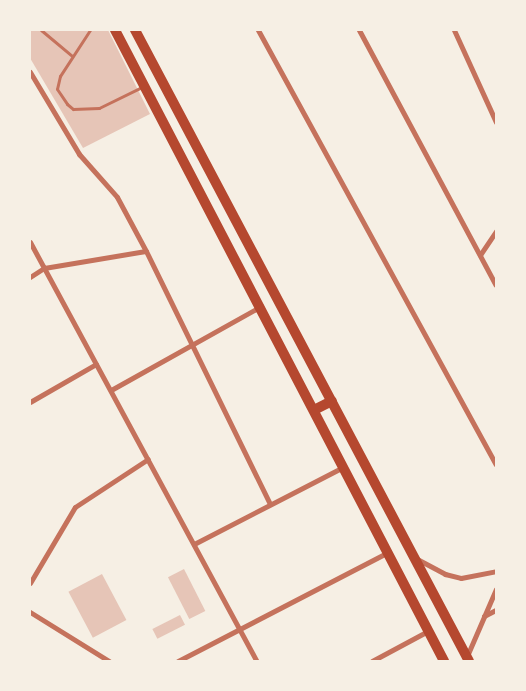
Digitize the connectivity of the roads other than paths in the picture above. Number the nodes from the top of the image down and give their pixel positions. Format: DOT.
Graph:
graph roads {
  1 [pos="41,30"];
  2 [pos="90,30"];
  3 [pos="116,30"];
  4 [pos="135,30"];
  5 [pos="258,30"];
  6 [pos="359,30"];
  7 [pos="454,30"];
  8 [pos="72,56"];
  9 [pos="30,72"];
  10 [pos="145,86"];
  11 [pos="496,122"];
  12 [pos="496,231"];
  13 [pos="30,242"];
  14 [pos="146,251"];
  15 [pos="480,255"];
  16 [pos="44,268"];
  17 [pos="30,277"];
  18 [pos="496,285"];
  19 [pos="261,306"];
  20 [pos="191,345"];
  21 [pos="96,364"];
  22 [pos="111,390"];
  23 [pos="332,401"];
  24 [pos="30,402"];
  25 [pos="314,410"];
  26 [pos="148,459"];
  27 [pos="496,464"];
  28 [pos="344,467"];
  29 [pos="269,502"];
  30 [pos="194,544"];
  31 [pos="388,552"];
  32 [pos="416,558"];
  33 [pos="496,571"];
  34 [pos="30,583"];
  35 [pos="496,589"];
  36 [pos="496,610"];
  37 [pos="30,612"];
  38 [pos="483,617"];
  39 [pos="240,629"];
  40 [pos="428,630"];
  41 [pos="468,659"];
  42 [pos="109,661"];
  43 [pos="178,661"];
  44 [pos="257,661"];
  45 [pos="372,661"];
  46 [pos="444,661"];
  1 -- 8 [label="lane"];
  2 -- 8 [label="lane"];
  3 -- 10 [label="main road"];
  4 -- 23 [label="main road"];
  5 -- 27 [label="street"];
  6 -- 15 [label="street"];
  7 -- 11 [label="street"];
  8 -- 10 [label="lane"];
  9 -- 14 [label="street"];
  10 -- 19 [label="main road"];
  12 -- 15 [label="street"];
  13 -- 16 [label="street"];
  14 -- 16 [label="street"];
  14 -- 20 [label="street"];
  15 -- 18 [label="street"];
  16 -- 17 [label="street"];
  16 -- 21 [label="street"];
  19 -- 20 [label="street"];
  19 -- 25 [label="main road"];
  20 -- 22 [label="street"];
  20 -- 29 [label="street"];
  21 -- 22 [label="street"];
  21 -- 24 [label="street"];
  22 -- 26 [label="street"];
  23 -- 25 [label="main road"];
  23 -- 32 [label="main road"];
  25 -- 28 [label="main road"];
  26 -- 30 [label="street"];
  26 -- 34 [label="street"];
  28 -- 29 [label="street"];
  28 -- 31 [label="main road"];
  29 -- 30 [label="street"];
  30 -- 39 [label="street"];
  31 -- 39 [label="street"];
  31 -- 40 [label="main road"];
  32 -- 33 [label="street"];
  32 -- 41 [label="main road"];
  35 -- 38 [label="street"];
  36 -- 38 [label="street"];
  37 -- 42 [label="street"];
  38 -- 41 [label="street"];
  39 -- 43 [label="street"];
  39 -- 44 [label="street"];
  40 -- 45 [label="street"];
  40 -- 46 [label="main road"];
}
